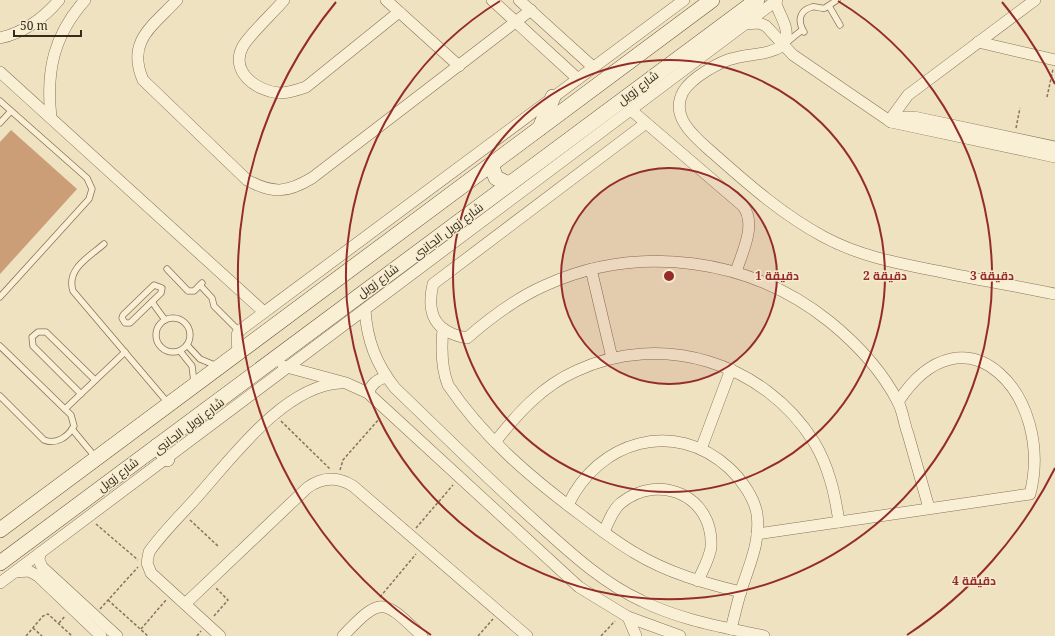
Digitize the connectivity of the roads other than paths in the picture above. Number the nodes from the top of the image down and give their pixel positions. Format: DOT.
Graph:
graph roads {
  1 [pos="59,0"];
  2 [pos="85,0"];
  3 [pos="177,0"];
  4 [pos="284,0"];
  5 [pos="386,0"];
  6 [pos="492,0"];
  7 [pos="520,0"];
  8 [pos="684,0"];
  9 [pos="712,0"];
  10 [pos="757,0"];
  11 [pos="776,0"];
  12 [pos="837,0"];
  13 [pos="1035,0"];
  14 [pos="829,6"];
  15 [pos="531,10"];
  16 [pos="399,12"];
  17 [pos="516,22"];
  18 [pos="743,24"];
  19 [pos="840,25"];
  20 [pos="0,38"];
  21 [pos="978,42"];
  22 [pos="784,44"];
  23 [pos="1054,64"];
  24 [pos="459,66"];
  25 [pos="593,67"];
  26 [pos="0,72"];
  27 [pos="578,79"];
  28 [pos="553,97"];
  29 [pos="1,104"];
  30 [pos="631,110"];
  31 [pos="12,111"];
  32 [pos="51,118"];
  33 [pos="890,121"];
  34 [pos="0,123"];
  35 [pos="646,123"];
  36 [pos="540,129"];
  37 [pos="1055,147"];
  38 [pos="1055,157"];
  39 [pos="552,160"];
  40 [pos="491,165"];
  41 [pos="509,184"];
  42 [pos="462,187"];
  43 [pos="481,205"];
  44 [pos="104,244"];
  45 [pos="167,269"];
  46 [pos="591,269"];
  47 [pos="736,272"];
  48 [pos="1055,294"];
  49 [pos="0,297"];
  50 [pos="152,302"];
  51 [pos="365,310"];
  52 [pos="264,312"];
  53 [pos="165,320"];
  54 [pos="443,329"];
  55 [pos="239,331"];
  56 [pos="187,345"];
  57 [pos="0,346"];
  58 [pos="180,351"];
  59 [pos="125,352"];
  60 [pos="238,354"];
  61 [pos="612,358"];
  62 [pos="268,363"];
  63 [pos="1007,366"];
  64 [pos="219,367"];
  65 [pos="287,367"];
  66 [pos="731,369"];
  67 [pos="386,377"];
  68 [pos="95,380"];
  69 [pos="346,383"];
  70 [pos="194,386"];
  71 [pos="368,393"];
  72 [pos="81,394"];
  73 [pos="0,396"];
  74 [pos="898,402"];
  75 [pos="169,405"];
  76 [pos="65,409"];
  77 [pos="72,429"];
  78 [pos="495,442"];
  79 [pos="157,446"];
  80 [pos="701,449"];
  81 [pos="96,459"];
  82 [pos="167,459"];
  83 [pos="1043,475"];
  84 [pos="568,505"];
  85 [pos="929,508"];
  86 [pos="839,522"];
  87 [pos="0,530"];
  88 [pos="604,532"];
  89 [pos="757,534"];
  90 [pos="40,553"];
  91 [pos="0,563"];
  92 [pos="15,572"];
  93 [pos="698,581"];
  94 [pos="0,583"];
  95 [pos="741,592"];
  96 [pos="185,604"];
  97 [pos="625,615"];
  98 [pos="731,629"];
  99 [pos="101,636"];
  100 [pos="117,636"];
  101 [pos="220,636"];
  102 [pos="343,636"];
  103 [pos="422,636"];
  104 [pos="527,636"];
  105 [pos="636,636"];
  106 [pos="680,636"];
  107 [pos="764,636"];
  1 -- 20 [label="street"];
  2 -- 32 [label="street"];
  3 -- 24 [label="street"];
  4 -- 16 [label="street"];
  5 -- 16 [label="street"];
  6 -- 17 [label="street"];
  7 -- 15 [label="street"];
  8 -- 25 [label="street"];
  9 -- 36 [label="main road, شارع زويل"];
  10 -- 39 [label="main road, شارع زويل"];
  11 -- 18 [label="street, شارع زويل الجانبى"];
  11 -- 22 [label="street"];
  12 -- 14 [label="lane"];
  13 -- 21 [label="street"];
  14 -- 19 [label="lane"];
  14 -- 22 [label="lane"];
  15 -- 17 [label="street"];
  15 -- 25 [label="street"];
  16 -- 24 [label="street"];
  17 -- 24 [label="street"];
  17 -- 27 [label="street"];
  18 -- 22 [label="street"];
  18 -- 30 [label="street, شارع زويل الجانبى"];
  21 -- 23 [label="street"];
  21 -- 33 [label="street"];
  22 -- 33 [label="street"];
  22 -- 48 [label="street"];
  25 -- 27 [label="street"];
  26 -- 32 [label="street"];
  27 -- 28 [label="street"];
  28 -- 36 [label="main road"];
  28 -- 52 [label="street"];
  29 -- 31 [label="lane"];
  30 -- 35 [label="street"];
  30 -- 39 [label="street, شارع زويل الجانبى"];
  31 -- 34 [label="lane"];
  31 -- 49 [label="lane"];
  32 -- 52 [label="street"];
  33 -- 37 [label="street"];
  33 -- 38 [label="street"];
  35 -- 47 [label="street"];
  35 -- 54 [label="street"];
  36 -- 40 [label="main road, شارع زويل"];
  39 -- 41 [label="main road, شارع زويل"];
  39 -- 51 [label="street, شارع زويل الجانبى"];
  40 -- 41 [label="main road"];
  40 -- 42 [label="main road, شارع زويل"];
  41 -- 43 [label="main road, شارع زويل"];
  42 -- 43 [label="main road"];
  42 -- 60 [label="main road, شارع زويل"];
  43 -- 62 [label="main road, شارع زويل"];
  44 -- 59 [label="lane"];
  45 -- 55 [label="lane"];
  46 -- 47 [label="street"];
  46 -- 54 [label="street"];
  46 -- 61 [label="street"];
  47 -- 74 [label="street"];
  50 -- 50 [label="lane"];
  50 -- 53 [label="lane"];
  51 -- 65 [label="street, شارع زويل الجانبى"];
  51 -- 67 [label="street"];
  52 -- 55 [label="street"];
  53 -- 56 [label="lane"];
  53 -- 58 [label="lane"];
  54 -- 78 [label="street"];
  55 -- 60 [label="street"];
  56 -- 58 [label="lane"];
  56 -- 64 [label="lane"];
  57 -- 76 [label="lane"];
  58 -- 70 [label="lane"];
  59 -- 68 [label="lane"];
  59 -- 75 [label="lane"];
  60 -- 64 [label="main road, شارع زويل"];
  61 -- 66 [label="street"];
  61 -- 78 [label="street"];
  62 -- 65 [label="street"];
  62 -- 79 [label="main road, شارع زويل"];
  63 -- 74 [label="street"];
  64 -- 70 [label="main road, شارع زويل"];
  65 -- 69 [label="street"];
  65 -- 82 [label="street, شارع زويل الجانبى"];
  66 -- 80 [label="street"];
  66 -- 86 [label="street"];
  67 -- 71 [label="street"];
  67 -- 98 [label="street"];
  68 -- 72 [label="lane"];
  68 -- 72 [label="lane"];
  69 -- 71 [label="street"];
  69 -- 96 [label="street"];
  70 -- 75 [label="main road, شارع زويل"];
  71 -- 97 [label="street"];
  72 -- 76 [label="lane"];
  73 -- 77 [label="lane"];
  74 -- 85 [label="street"];
  75 -- 81 [label="main road, شارع زويل"];
  76 -- 77 [label="lane"];
  77 -- 81 [label="lane"];
  78 -- 84 [label="street"];
  79 -- 82 [label="main road"];
  79 -- 91 [label="main road, شارع زويل"];
  80 -- 84 [label="street"];
  80 -- 89 [label="street"];
  81 -- 87 [label="main road, شارع زويل"];
  82 -- 90 [label="street, شارع زويل الجانبى"];
  83 -- 85 [label="street"];
  84 -- 88 [label="street"];
  85 -- 86 [label="street"];
  86 -- 89 [label="street"];
  88 -- 93 [label="street"];
  88 -- 93 [label="street"];
  89 -- 95 [label="street"];
  90 -- 92 [label="street, شارع زويل الجانبى"];
  90 -- 100 [label="street"];
  92 -- 94 [label="street, شارع زويل الجانبى"];
  92 -- 99 [label="street"];
  93 -- 95 [label="street"];
  95 -- 98 [label="street"];
  96 -- 101 [label="street"];
  96 -- 104 [label="street"];
  97 -- 105 [label="street"];
  97 -- 106 [label="street"];
  98 -- 107 [label="street"];
  102 -- 103 [label="street"];
}
